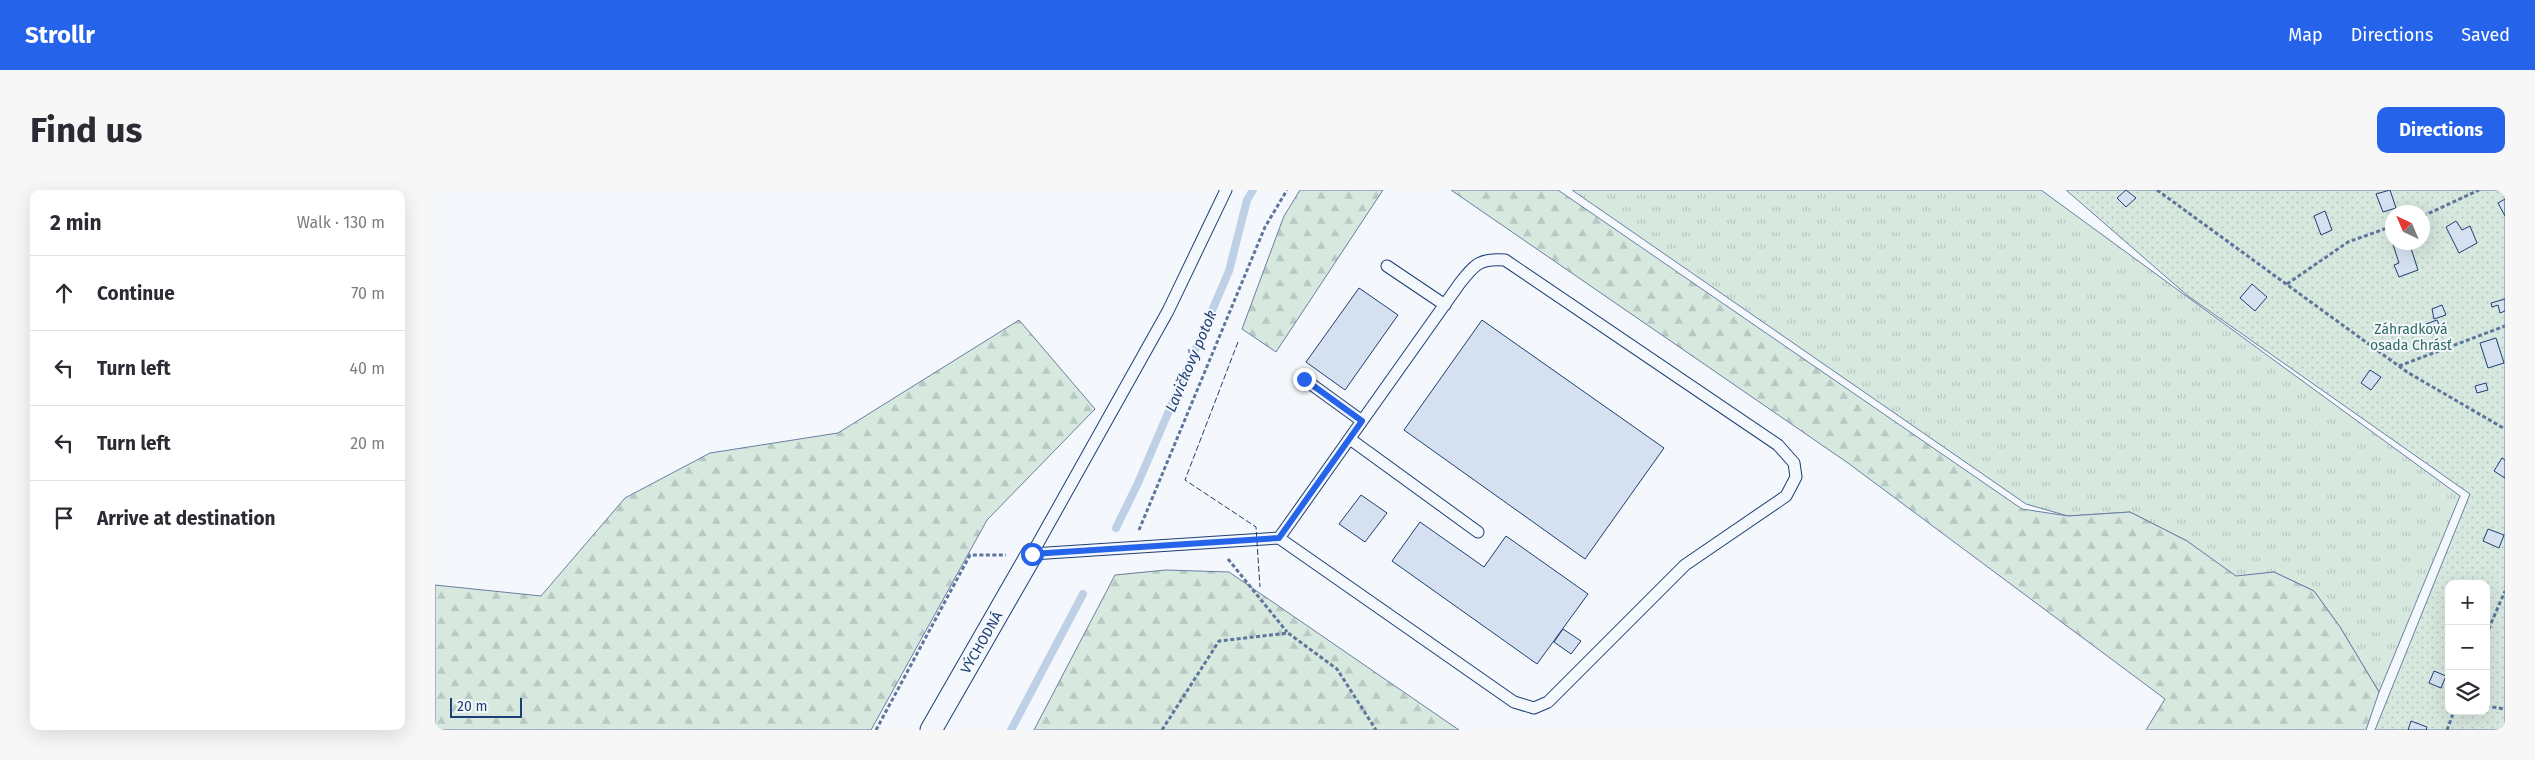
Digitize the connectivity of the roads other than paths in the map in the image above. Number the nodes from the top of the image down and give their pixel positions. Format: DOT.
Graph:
graph roads {
  1 [pos="1226,190"];
  2 [pos="1387,266"];
  3 [pos="1445,305"];
  4 [pos="1304,379"];
  5 [pos="1362,421"];
  6 [pos="1350,439"];
  7 [pos="1478,532"];
  8 [pos="1279,538"];
  9 [pos="1032,554"];
  10 [pos="931,730"];
  1 -- 9 [label="lane"];
  2 -- 3 [label="lane"];
  3 -- 5 [label="lane"];
  3 -- 8 [label="lane"];
  4 -- 5 [label="lane"];
  5 -- 6 [label="lane"];
  6 -- 7 [label="lane"];
  6 -- 8 [label="lane"];
  8 -- 9 [label="lane"];
  9 -- 10 [label="street, VÝCHODNÁ"];
}
